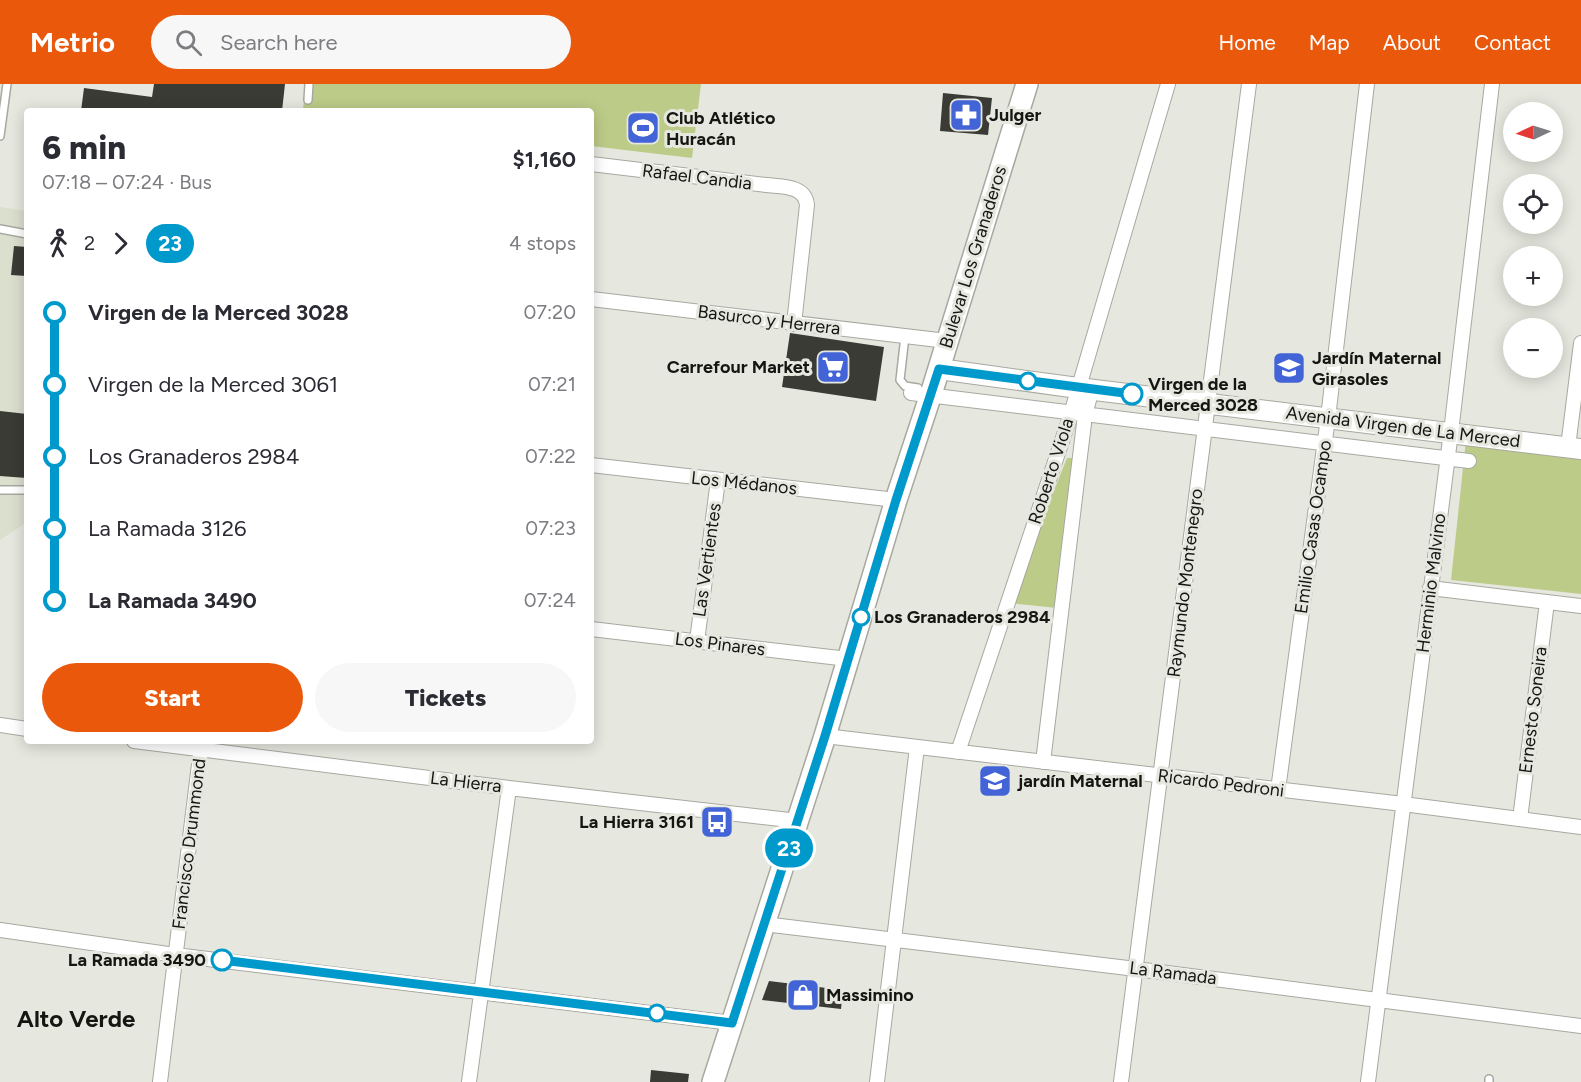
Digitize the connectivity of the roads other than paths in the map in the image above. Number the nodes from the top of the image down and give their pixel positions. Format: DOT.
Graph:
graph roads {
  1 [pos="8,84"];
  2 [pos="309,84"];
  3 [pos="1027,84"];
  4 [pos="1168,84"];
  5 [pos="1250,84"];
  6 [pos="1366,84"];
  7 [pos="1492,84"];
  8 [pos="308,100"];
  9 [pos="0,136"];
  10 [pos="594,164"];
  11 [pos="0,230"];
  12 [pos="24,234"];
  13 [pos="594,299"];
  14 [pos="794,324"];
  15 [pos="905,336"];
  16 [pos="947,341"];
  17 [pos="1581,343"];
  18 [pos="939,369"];
  19 [pos="1085,388"];
  20 [pos="925,393"];
  21 [pos="1208,404"];
  22 [pos="1071,414"];
  23 [pos="1085,415"];
  24 [pos="1328,418"];
  25 [pos="1204,429"];
  26 [pos="1451,432"];
  27 [pos="1325,443"];
  28 [pos="1575,448"];
  29 [pos="1448,457"];
  30 [pos="1469,461"];
  31 [pos="594,465"];
  32 [pos="718,480"];
  33 [pos="0,490"];
  34 [pos="24,490"];
  35 [pos="896,500"];
  36 [pos="1430,588"];
  37 [pos="1547,602"];
  38 [pos="1581,606"];
  39 [pos="594,628"];
  40 [pos="697,641"];
  41 [pos="848,659"];
  42 [pos="0,725"];
  43 [pos="24,729"];
  44 [pos="825,736"];
  45 [pos="163,744"];
  46 [pos="917,747"];
  47 [pos="201,748"];
  48 [pos="958,752"];
  49 [pos="1043,762"];
  50 [pos="1161,776"];
  51 [pos="509,788"];
  52 [pos="1278,790"];
  53 [pos="1403,804"];
  54 [pos="1520,819"];
  55 [pos="798,821"];
  56 [pos="1581,827"];
  57 [pos="764,924"];
  58 [pos="0,930"];
  59 [pos="894,939"];
  60 [pos="175,954"];
  61 [pos="1136,969"];
  62 [pos="480,992"];
  63 [pos="1379,1000"];
  64 [pos="732,1023"];
  65 [pos="1581,1026"];
  66 [pos="160,1082"];
  67 [pos="470,1082"];
  68 [pos="713,1082"];
  69 [pos="877,1082"];
  70 [pos="1121,1082"];
  71 [pos="1368,1082"];
  1 -- 9 [label="lane"];
  2 -- 8 [label="lane"];
  3 -- 16 [label="main road, Bulevar Los Granaderos"];
  4 -- 19 [label="street, Roberto Viola"];
  5 -- 21 [label="street, Raymundo Montenegro"];
  6 -- 24 [label="street, Emilio Casas Ocampo"];
  7 -- 26 [label="street, Herminio Malvino"];
  10 -- 14 [label="street, Rafael Candia"];
  11 -- 12 [label="lane"];
  13 -- 14 [label="street, Basurco y Herrera"];
  14 -- 15 [label="street, Basurco y Herrera"];
  15 -- 16 [label="street, Basurco y Herrera"];
  15 -- 20 [label="lane"];
  16 -- 18 [label="main road, Bulevar Los Granaderos"];
  17 -- 28 [label="street"];
  18 -- 19 [label="main road, Avenida Virgen de La Merced"];
  18 -- 20 [label="main road, Bulevar Los Granaderos"];
  19 -- 21 [label="main road, Avenida Virgen de La Merced"];
  19 -- 22 [label="street, Roberto Viola"];
  19 -- 23 [label="street"];
  20 -- 22 [label="street, Avenida Virgen de La Merced"];
  20 -- 35 [label="main road, Bulevar Los Granaderos"];
  21 -- 24 [label="main road, Avenida Virgen de La Merced"];
  21 -- 25 [label="street, Raymundo Montenegro"];
  22 -- 23 [label="street, Avenida Virgen de La Merced"];
  22 -- 48 [label="street, Roberto Viola"];
  23 -- 25 [label="street, Avenida Virgen de La Merced"];
  23 -- 49 [label="street"];
  24 -- 26 [label="main road, Avenida Virgen de La Merced"];
  24 -- 27 [label="street, Emilio Casas Ocampo"];
  25 -- 27 [label="street, Avenida Virgen de La Merced"];
  25 -- 50 [label="street, Raymundo Montenegro"];
  26 -- 28 [label="main road, Avenida Virgen de La Merced"];
  26 -- 29 [label="street, Herminio Malvino"];
  27 -- 29 [label="street, Avenida Virgen de La Merced"];
  27 -- 52 [label="street, Emilio Casas Ocampo"];
  29 -- 30 [label="street, Avenida Virgen de La Merced"];
  29 -- 36 [label="street, Herminio Malvino"];
  31 -- 32 [label="street, Los Médanos"];
  32 -- 35 [label="street, Los Médanos"];
  32 -- 40 [label="street, Las Vertientes"];
  33 -- 34 [label="lane"];
  35 -- 41 [label="main road, Bulevar Los Granaderos"];
  36 -- 37 [label="street"];
  36 -- 53 [label="street, Herminio Malvino"];
  37 -- 38 [label="street"];
  37 -- 54 [label="street, Ernesto Soneira"];
  39 -- 40 [label="street, Los Pinares"];
  40 -- 41 [label="street, Los Pinares"];
  41 -- 44 [label="main road, Bulevar Los Granaderos"];
  42 -- 43 [label="street"];
  44 -- 46 [label="street, Ricardo Pedroni"];
  44 -- 55 [label="main road, Bulevar Los Granaderos"];
  45 -- 47 [label="street, La Hierra"];
  46 -- 48 [label="street, Ricardo Pedroni"];
  46 -- 59 [label="street"];
  47 -- 51 [label="street, La Hierra"];
  47 -- 60 [label="street, Francisco Drummond"];
  48 -- 49 [label="street, Ricardo Pedroni"];
  49 -- 50 [label="street, Ricardo Pedroni"];
  50 -- 52 [label="street, Ricardo Pedroni"];
  50 -- 61 [label="street, Raymundo Montenegro"];
  51 -- 55 [label="street, La Hierra"];
  51 -- 62 [label="street"];
  52 -- 53 [label="street, Ricardo Pedroni"];
  53 -- 54 [label="street, Ricardo Pedroni"];
  53 -- 63 [label="street, Herminio Malvino"];
  54 -- 56 [label="street, Ricardo Pedroni"];
  55 -- 57 [label="main road, Bulevar Los Granaderos"];
  57 -- 59 [label="street, La Ramada"];
  57 -- 64 [label="main road, Bulevar Los Granaderos"];
  58 -- 60 [label="street"];
  59 -- 61 [label="street, La Ramada"];
  59 -- 69 [label="street"];
  60 -- 62 [label="street"];
  60 -- 66 [label="street, Francisco Drummond"];
  61 -- 63 [label="street, La Ramada"];
  61 -- 70 [label="street, Raymundo Montenegro"];
  62 -- 64 [label="street"];
  62 -- 67 [label="street"];
  63 -- 65 [label="street, La Ramada"];
  63 -- 71 [label="street, Herminio Malvino"];
  64 -- 68 [label="main road, Bulevar Los Granaderos"];
}
